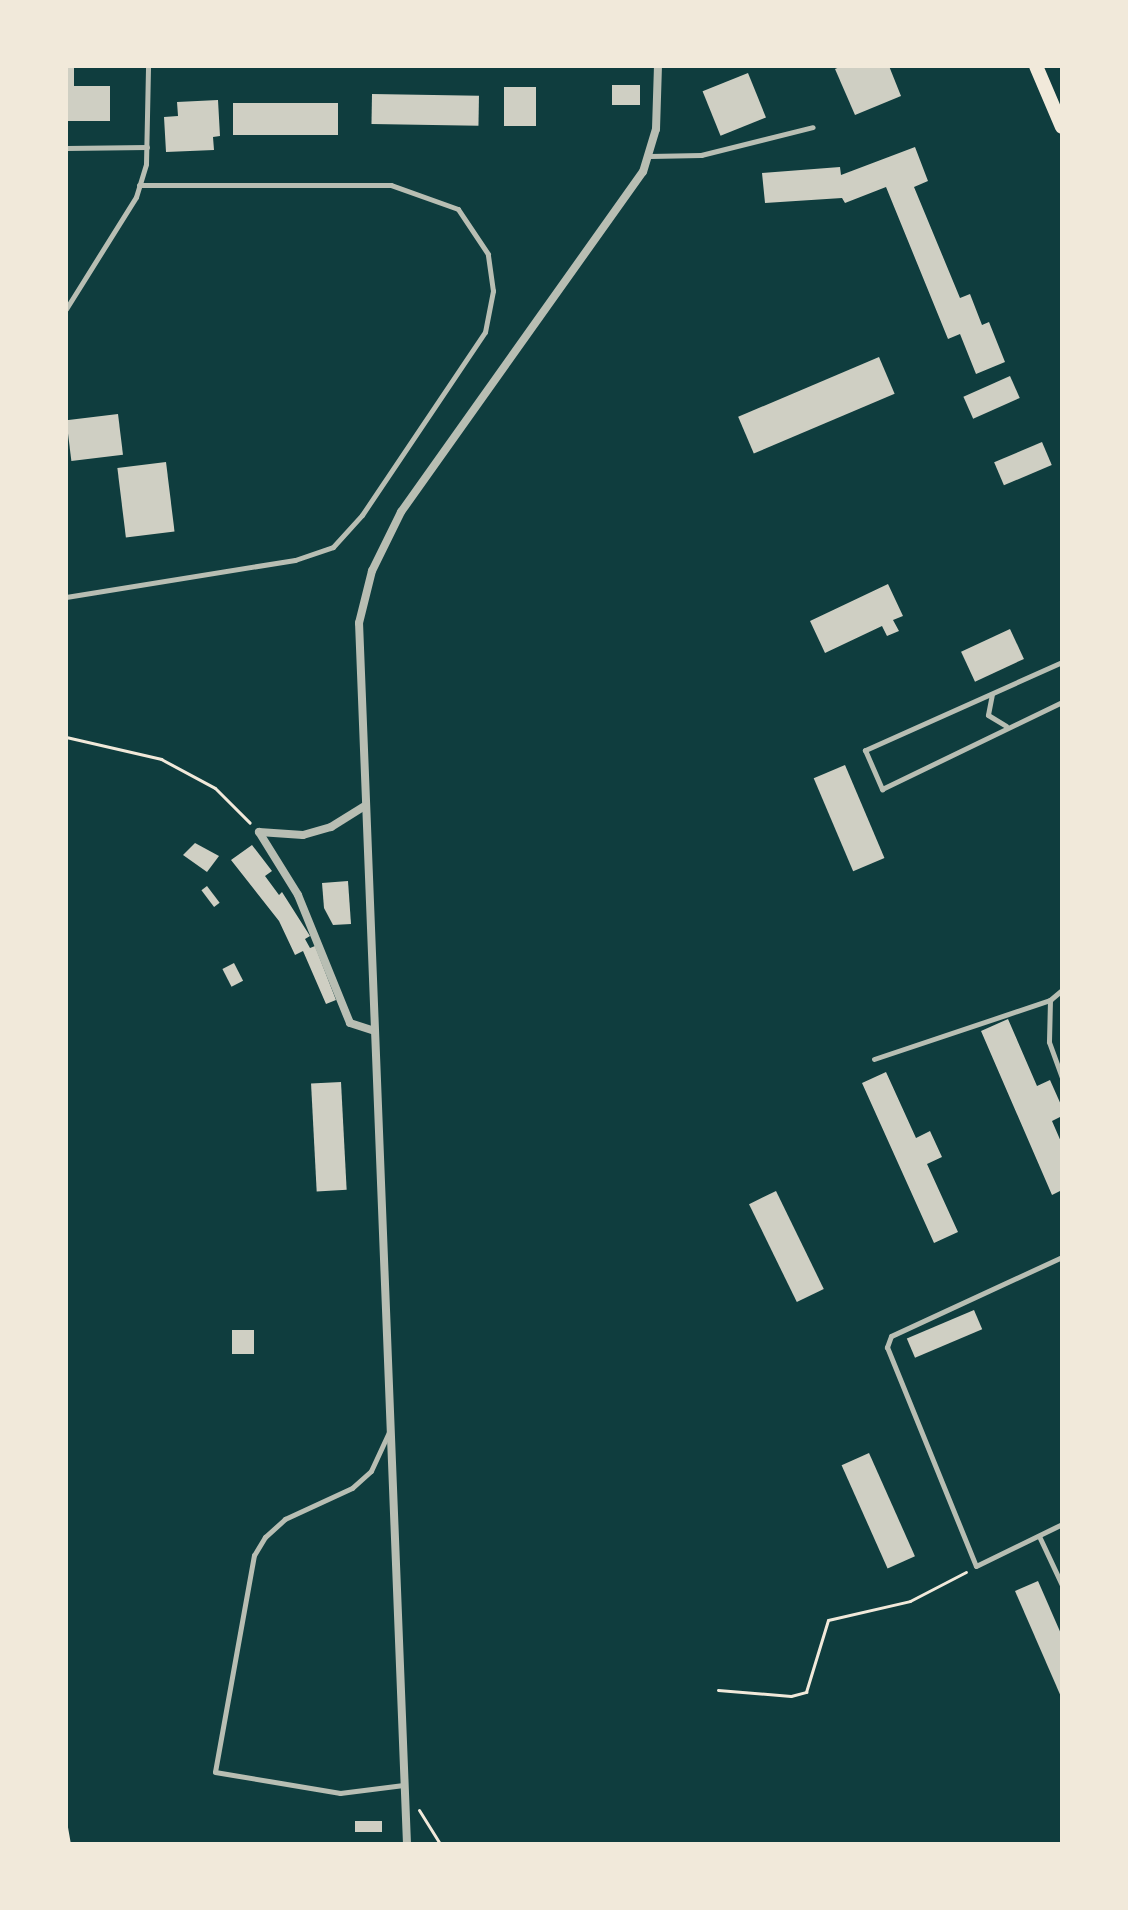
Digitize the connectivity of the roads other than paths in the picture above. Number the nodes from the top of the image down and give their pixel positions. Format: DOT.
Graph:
graph roads {
  1 [pos="148,66"];
  2 [pos="658,66"];
  3 [pos="1036,66"];
  4 [pos="813,127"];
  5 [pos="1062,127"];
  6 [pos="147,147"];
  7 [pos="66,148"];
  8 [pos="650,156"];
  9 [pos="139,185"];
  10 [pos="66,309"];
  11 [pos="66,597"];
  12 [pos="1062,662"];
  13 [pos="993,693"];
  14 [pos="1062,702"];
  15 [pos="1009,726"];
  16 [pos="364,806"];
  17 [pos="1062,990"];
  18 [pos="1050,1000"];
  19 [pos="375,1031"];
  20 [pos="874,1059"];
  21 [pos="1062,1078"];
  22 [pos="1062,1257"];
  23 [pos="393,1424"];
  24 [pos="1062,1524"];
  25 [pos="1039,1536"];
  26 [pos="1062,1585"];
  27 [pos="403,1785"];
  28 [pos="407,1844"];
  1 -- 6 [label="lane"];
  2 -- 8 [label="street"];
  3 -- 5 [label="main road"];
  4 -- 8 [label="lane"];
  6 -- 7 [label="lane"];
  6 -- 9 [label="lane"];
  8 -- 16 [label="street"];
  9 -- 10 [label="lane"];
  9 -- 11 [label="lane"];
  12 -- 13 [label="lane"];
  13 -- 15 [label="lane"];
  13 -- 15 [label="lane"];
  14 -- 15 [label="lane"];
  16 -- 19 [label="street"];
  16 -- 19 [label="street"];
  17 -- 18 [label="lane"];
  18 -- 20 [label="lane"];
  18 -- 21 [label="lane"];
  19 -- 23 [label="street"];
  22 -- 25 [label="lane"];
  23 -- 27 [label="street"];
  23 -- 27 [label="lane"];
  24 -- 25 [label="lane"];
  25 -- 26 [label="lane"];
  27 -- 28 [label="street"];
}
